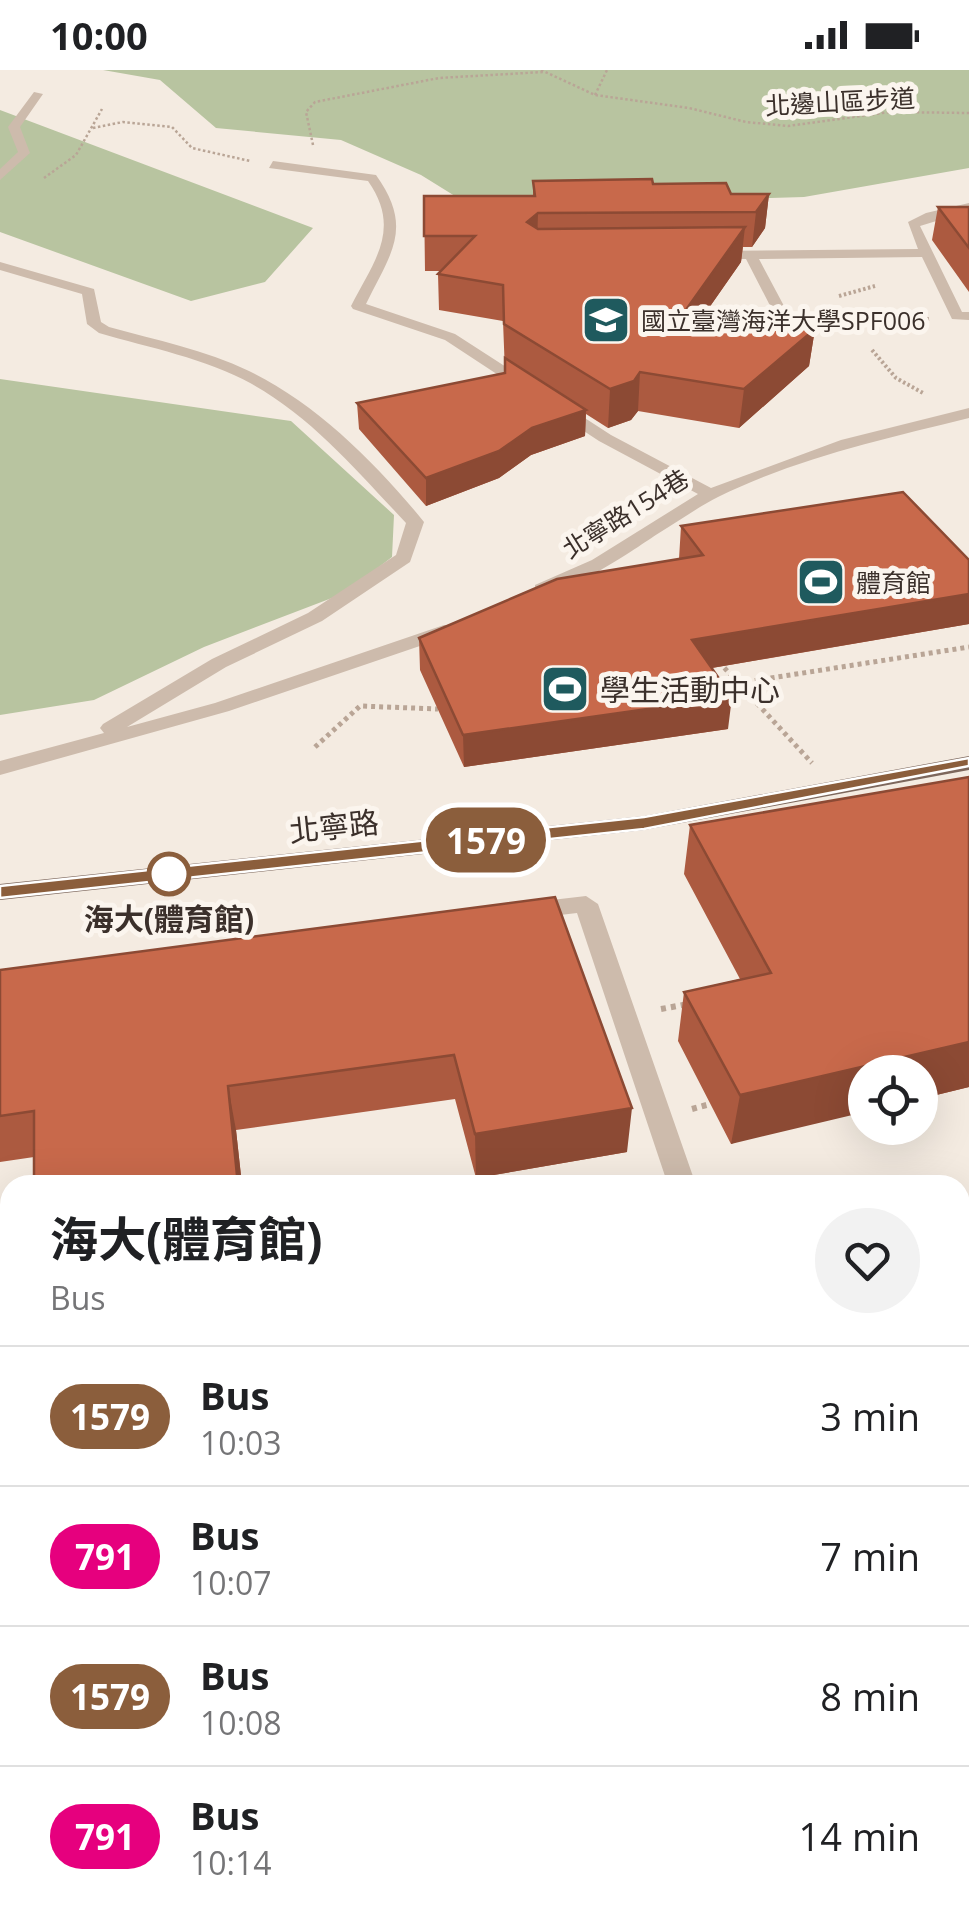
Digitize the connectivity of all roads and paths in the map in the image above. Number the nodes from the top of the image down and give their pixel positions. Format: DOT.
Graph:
graph roads {
  1 [pos="607,70"];
  2 [pos="543,71"];
  3 [pos="38,94"];
  4 [pos="596,94"];
  5 [pos="102,108"];
  6 [pos="969,112"];
  7 [pos="93,128"];
  8 [pos="273,165"];
  9 [pos="304,168"];
  10 [pos="0,176"];
  11 [pos="31,181"];
  12 [pos="969,207"];
  13 [pos="927,254"];
  14 [pos="696,255"];
  15 [pos="750,255"];
  16 [pos="0,266"];
  17 [pos="940,281"];
  18 [pos="774,302"];
  19 [pos="963,316"];
  20 [pos="853,328"];
  21 [pos="964,414"];
  22 [pos="710,494"];
  23 [pos="530,594"];
  24 [pos="478,618"];
  25 [pos="969,648"];
  26 [pos="714,656"];
  27 [pos="740,683"];
  28 [pos="438,709"];
  29 [pos="80,746"];
  30 [pos="315,748"];
  31 [pos="801,748"];
  32 [pos="969,762"];
  33 [pos="0,768"];
  34 [pos="0,892"];
  35 [pos="508,912"];
  36 [pos="701,1002"];
  37 [pos="624,1017"];
  38 [pos="679,1175"];
  1 -- 4 [label="path"];
  2 -- 4 [label="path"];
  2 -- 9 [label="path"];
  3 -- 10 [label="street"];
  4 -- 6 [label="path, 北邊山區步道"];
  5 -- 7 [label="path"];
  7 -- 8 [label="path"];
  7 -- 11 [label="path"];
  8 -- 9 [label="street, 北寧路154巷"];
  9 -- 22 [label="street, 北寧路154巷"];
  12 -- 13 [label="street"];
  13 -- 15 [label="street"];
  13 -- 17 [label="street"];
  14 -- 15 [label="street"];
  15 -- 18 [label="street"];
  16 -- 29 [label="street"];
  17 -- 18 [label="path"];
  17 -- 19 [label="street"];
  18 -- 20 [label="street"];
  19 -- 20 [label="path"];
  20 -- 21 [label="path"];
  21 -- 22 [label="street"];
  22 -- 23 [label="street, 北寧路154巷"];
  24 -- 29 [label="street"];
  25 -- 27 [label="path"];
  26 -- 27 [label="path"];
  27 -- 31 [label="path"];
  28 -- 30 [label="path"];
  29 -- 33 [label="street"];
  32 -- 34 [label="main road, 北寧路"];
  35 -- 37 [label="street"];
  36 -- 37 [label="path"];
  37 -- 38 [label="street"];
}
